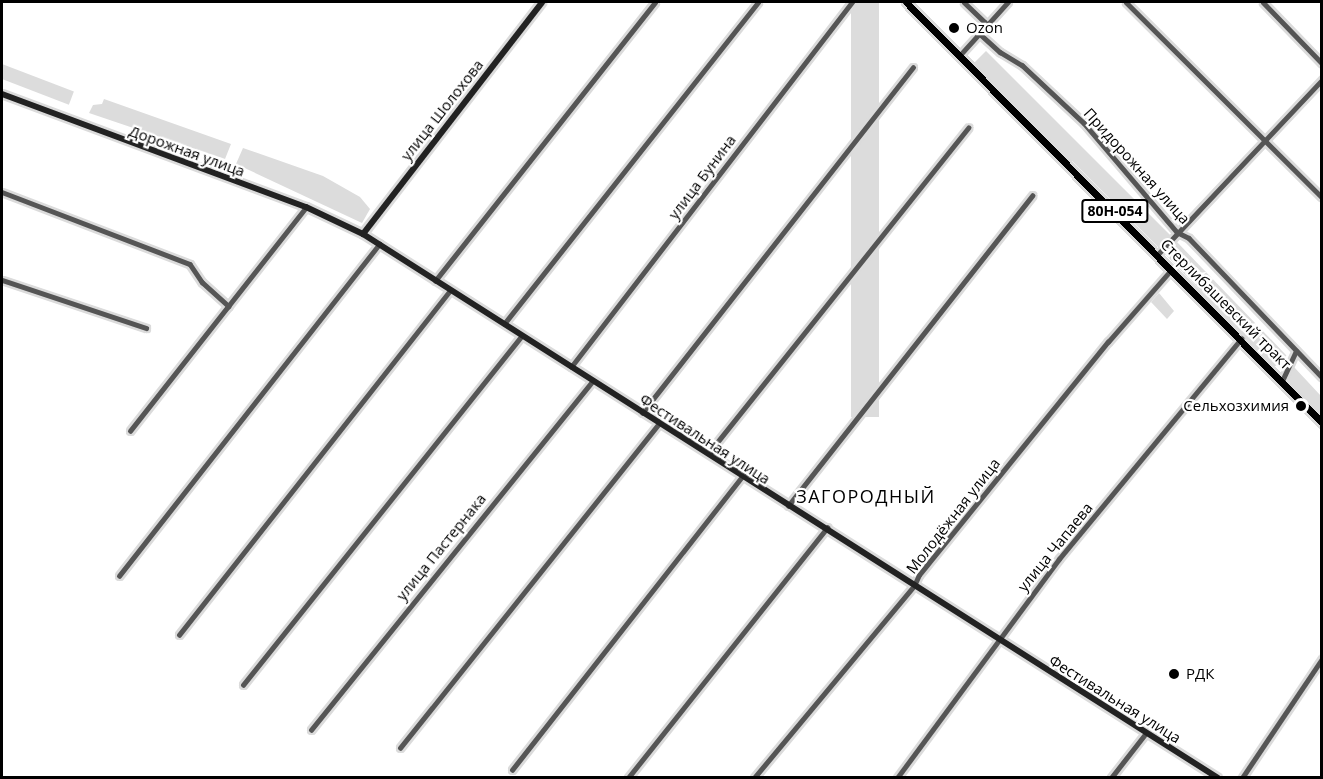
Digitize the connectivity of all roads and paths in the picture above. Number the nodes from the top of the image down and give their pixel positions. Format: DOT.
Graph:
graph roads {
  1 [pos="542,2"];
  2 [pos="655,2"];
  3 [pos="758,2"];
  4 [pos="852,2"];
  5 [pos="906,2"];
  6 [pos="964,2"];
  7 [pos="1008,2"];
  8 [pos="1126,2"];
  9 [pos="1263,2"];
  10 [pos="980,34"];
  11 [pos="961,54"];
  12 [pos="1322,63"];
  13 [pos="913,68"];
  14 [pos="1322,80"];
  15 [pos="2,94"];
  16 [pos="968,128"];
  17 [pos="1266,140"];
  18 [pos="2,192"];
  19 [pos="1032,196"];
  20 [pos="1322,197"];
  21 [pos="306,207"];
  22 [pos="1177,232"];
  23 [pos="363,234"];
  24 [pos="379,244"];
  25 [pos="1158,254"];
  26 [pos="1172,270"];
  27 [pos="2,280"];
  28 [pos="435,281"];
  29 [pos="450,291"];
  30 [pos="229,306"];
  31 [pos="504,324"];
  32 [pos="146,328"];
  33 [pos="522,336"];
  34 [pos="1241,339"];
  35 [pos="1296,351"];
  36 [pos="571,368"];
  37 [pos="1322,377"];
  38 [pos="593,381"];
  39 [pos="1282,381"];
  40 [pos="642,413"];
  41 [pos="1322,423"];
  42 [pos="659,424"];
  43 [pos="130,431"];
  44 [pos="711,455"];
  45 [pos="742,477"];
  46 [pos="788,506"];
  47 [pos="827,528"];
  48 [pos="119,576"];
  49 [pos="914,586"];
  50 [pos="179,635"];
  51 [pos="999,637"];
  52 [pos="1322,659"];
  53 [pos="243,685"];
  54 [pos="311,730"];
  55 [pos="1146,733"];
  56 [pos="400,748"];
  57 [pos="512,770"];
  58 [pos="628,777"];
  59 [pos="754,777"];
  60 [pos="897,777"];
  61 [pos="1111,777"];
  62 [pos="1218,777"];
  63 [pos="1242,777"];
  1 -- 23 [label="street, улица Шолохова"];
  2 -- 28 [label="street"];
  3 -- 31 [label="street"];
  4 -- 36 [label="street, улица Бунина"];
  5 -- 11 [label="main road, Стерлибашевский тракт / 80Н-054"];
  6 -- 10 [label="street"];
  7 -- 10 [label="street"];
  8 -- 17 [label="street"];
  9 -- 12 [label="street"];
  10 -- 11 [label="street"];
  10 -- 22 [label="street, Придорожная улица"];
  11 -- 25 [label="main road, Стерлибашевский тракт / 80Н-054"];
  13 -- 40 [label="street"];
  14 -- 17 [label="street"];
  15 -- 21 [label="street, Дорожная улица"];
  16 -- 44 [label="street"];
  17 -- 20 [label="street"];
  17 -- 22 [label="street"];
  18 -- 30 [label="street"];
  19 -- 46 [label="street"];
  21 -- 23 [label="street, Дорожная улица"];
  21 -- 30 [label="street"];
  22 -- 25 [label="street"];
  22 -- 35 [label="street, Придорожная улица"];
  23 -- 24 [label="street, Фестивальная улица"];
  24 -- 28 [label="street, Фестивальная улица"];
  24 -- 48 [label="street"];
  25 -- 26 [label="main road, Стерлибашевский тракт / 80Н-054"];
  26 -- 34 [label="main road, Стерлибашевский тракт / 80Н-054"];
  26 -- 49 [label="street, Молодёжная улица"];
  27 -- 32 [label="street"];
  28 -- 29 [label="street, Фестивальная улица"];
  29 -- 31 [label="street, Фестивальная улица"];
  29 -- 50 [label="street"];
  30 -- 43 [label="street"];
  31 -- 33 [label="street, Фестивальная улица"];
  33 -- 36 [label="street, Фестивальная улица"];
  33 -- 53 [label="street"];
  34 -- 39 [label="main road, Стерлибашевский тракт / 80Н-054"];
  34 -- 51 [label="street, улица Чапаева"];
  35 -- 37 [label="street, Придорожная улица"];
  35 -- 39 [label="street"];
  36 -- 38 [label="street, Фестивальная улица"];
  38 -- 40 [label="street, Фестивальная улица"];
  38 -- 54 [label="street, улица Пастернака"];
  39 -- 41 [label="main road, Стерлибашевский тракт / 80Н-054"];
  40 -- 42 [label="street, Фестивальная улица"];
  42 -- 44 [label="street, Фестивальная улица"];
  42 -- 56 [label="street"];
  44 -- 45 [label="street, Фестивальная улица"];
  45 -- 46 [label="street, Фестивальная улица"];
  45 -- 57 [label="street"];
  46 -- 47 [label="street, Фестивальная улица"];
  47 -- 49 [label="street, Фестивальная улица"];
  47 -- 58 [label="street"];
  49 -- 51 [label="street, Фестивальная улица"];
  49 -- 59 [label="street, Молодёжная улица"];
  51 -- 55 [label="street, Фестивальная улица"];
  51 -- 60 [label="street, улица Чапаева"];
  52 -- 63 [label="street"];
  55 -- 61 [label="street"];
  55 -- 62 [label="street, Фестивальная улица"];
}
